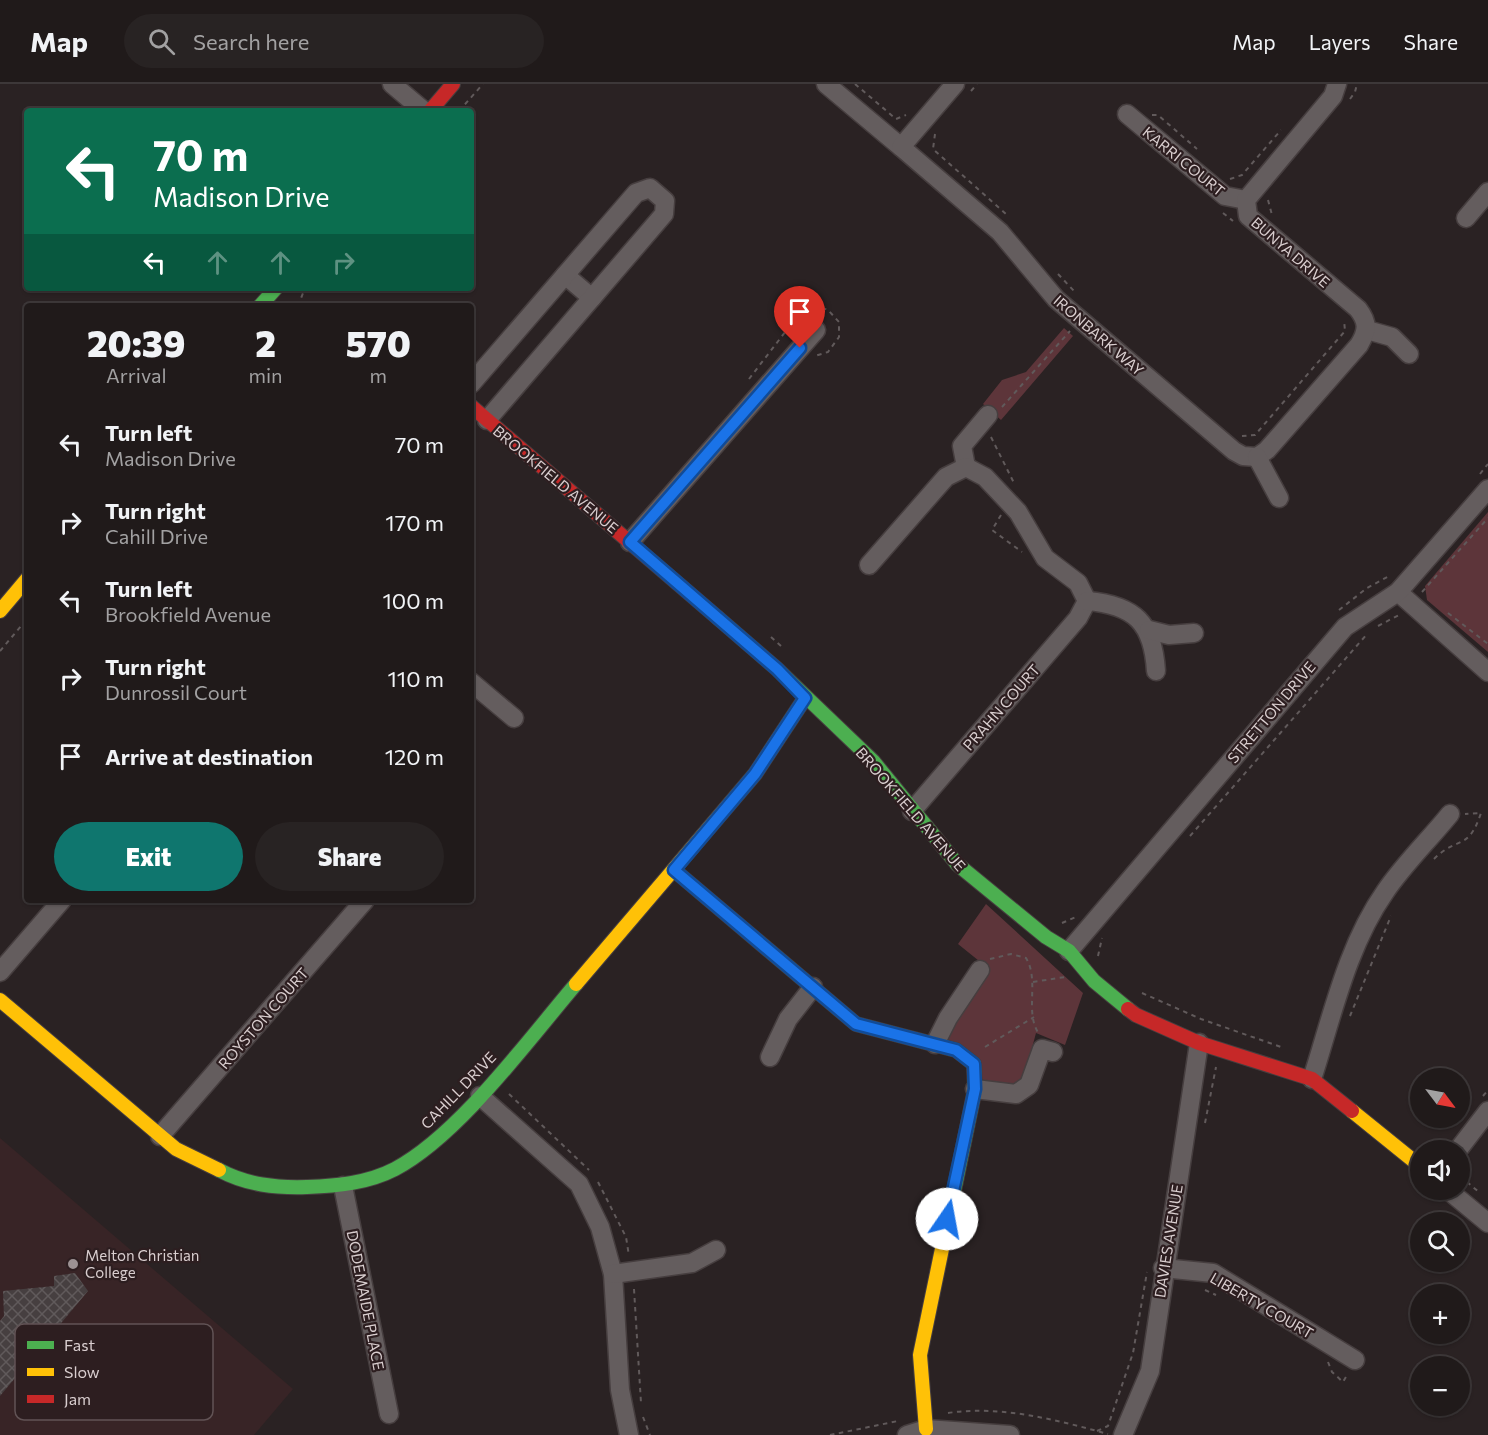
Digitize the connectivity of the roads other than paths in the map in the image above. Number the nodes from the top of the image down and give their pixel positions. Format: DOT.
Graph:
graph roads {
  1 [pos="392,84"];
  2 [pos="453,84"];
  3 [pos="826,84"];
  4 [pos="1337,84"];
  5 [pos="962,88"];
  6 [pos="420,108"];
  7 [pos="433,108"];
  8 [pos="1127,114"];
  9 [pos="900,147"];
  10 [pos="1488,192"];
  11 [pos="1246,200"];
  12 [pos="1466,218"];
  13 [pos="566,275"];
  14 [pos="592,298"];
  15 [pos="816,330"];
  16 [pos="1367,330"];
  17 [pos="1409,354"];
  18 [pos="474,381"];
  19 [pos="474,409"];
  20 [pos="991,419"];
  21 [pos="487,420"];
  22 [pos="1257,457"];
  23 [pos="966,467"];
  24 [pos="1484,481"];
  25 [pos="1279,498"];
  26 [pos="630,542"];
  27 [pos="869,565"];
  28 [pos="24,583"];
  29 [pos="1398,592"];
  30 [pos="1087,601"];
  31 [pos="0,611"];
  32 [pos="1149,630"];
  33 [pos="1194,633"];
  34 [pos="1156,671"];
  35 [pos="1488,672"];
  36 [pos="474,685"];
  37 [pos="805,698"];
  38 [pos="514,718"];
  39 [pos="912,811"];
  40 [pos="1450,814"];
  41 [pos="674,870"];
  42 [pos="59,903"];
  43 [pos="362,903"];
  44 [pos="1069,951"];
  45 [pos="980,970"];
  46 [pos="0,972"];
  47 [pos="813,987"];
  48 [pos="0,1000"];
  49 [pos="1199,1043"];
  50 [pos="935,1044"];
  51 [pos="1053,1052"];
  52 [pos="770,1057"];
  53 [pos="1312,1079"];
  54 [pos="975,1089"];
  55 [pos="480,1096"];
  56 [pos="1488,1111"];
  57 [pos="160,1136"];
  58 [pos="1466,1140"];
  59 [pos="1410,1158"];
  60 [pos="343,1186"];
  61 [pos="1459,1200"];
  62 [pos="1488,1223"];
  63 [pos="716,1250"];
  64 [pos="1155,1269"];
  65 [pos="613,1274"];
  66 [pos="1355,1360"];
  67 [pos="389,1414"];
  68 [pos="926,1429"];
  69 [pos="629,1435"];
  70 [pos="907,1435"];
  71 [pos="1010,1435"];
  72 [pos="1122,1435"];
  1 -- 6 [label="street"];
  2 -- 7 [label="street"];
  3 -- 9 [label="street, IRONBARK WAY"];
  4 -- 11 [label="street, BUNYA DRIVE"];
  5 -- 9 [label="street"];
  8 -- 11 [label="street, KARRI COURT"];
  9 -- 22 [label="street, IRONBARK WAY"];
  10 -- 12 [label="street"];
  11 -- 16 [label="street, BUNYA DRIVE"];
  13 -- 14 [label="street"];
  13 -- 14 [label="street"];
  13 -- 18 [label="street"];
  14 -- 21 [label="street"];
  15 -- 26 [label="street"];
  16 -- 17 [label="street"];
  16 -- 22 [label="street"];
  19 -- 21 [label="street, BROOKFIELD AVENUE"];
  20 -- 23 [label="street"];
  21 -- 26 [label="street, BROOKFIELD AVENUE"];
  22 -- 25 [label="street"];
  23 -- 27 [label="street"];
  23 -- 30 [label="street"];
  24 -- 29 [label="street, STRETTON DRIVE"];
  26 -- 37 [label="street, BROOKFIELD AVENUE"];
  28 -- 31 [label="street"];
  29 -- 35 [label="street"];
  29 -- 44 [label="street, STRETTON DRIVE"];
  30 -- 32 [label="street"];
  30 -- 39 [label="street, PRAHN COURT"];
  32 -- 33 [label="street"];
  32 -- 34 [label="street"];
  36 -- 38 [label="street"];
  37 -- 39 [label="street, BROOKFIELD AVENUE"];
  37 -- 41 [label="street, CAHILL DRIVE"];
  39 -- 44 [label="street, BROOKFIELD AVENUE"];
  40 -- 53 [label="street"];
  41 -- 47 [label="street"];
  41 -- 55 [label="street, CAHILL DRIVE"];
  42 -- 46 [label="street"];
  43 -- 57 [label="street, ROYSTON COURT"];
  44 -- 49 [label="street, BROOKFIELD AVENUE"];
  45 -- 50 [label="street"];
  47 -- 50 [label="street"];
  47 -- 52 [label="street"];
  48 -- 57 [label="street, CAHILL DRIVE"];
  49 -- 53 [label="street, BROOKFIELD AVENUE"];
  49 -- 64 [label="street, DAVIES AVENUE"];
  50 -- 54 [label="street"];
  51 -- 54 [label="street"];
  53 -- 59 [label="street, BROOKFIELD AVENUE"];
  54 -- 68 [label="street"];
  55 -- 60 [label="street, CAHILL DRIVE"];
  55 -- 65 [label="street"];
  56 -- 58 [label="street"];
  57 -- 60 [label="street, CAHILL DRIVE"];
  60 -- 67 [label="street, DODEMAIDE PLACE"];
  61 -- 62 [label="street"];
  63 -- 65 [label="street"];
  64 -- 66 [label="street, LIBERTY COURT"];
  64 -- 72 [label="street, DAVIES AVENUE"];
  65 -- 69 [label="street"];
  68 -- 70 [label="street"];
  68 -- 71 [label="street"];
}
